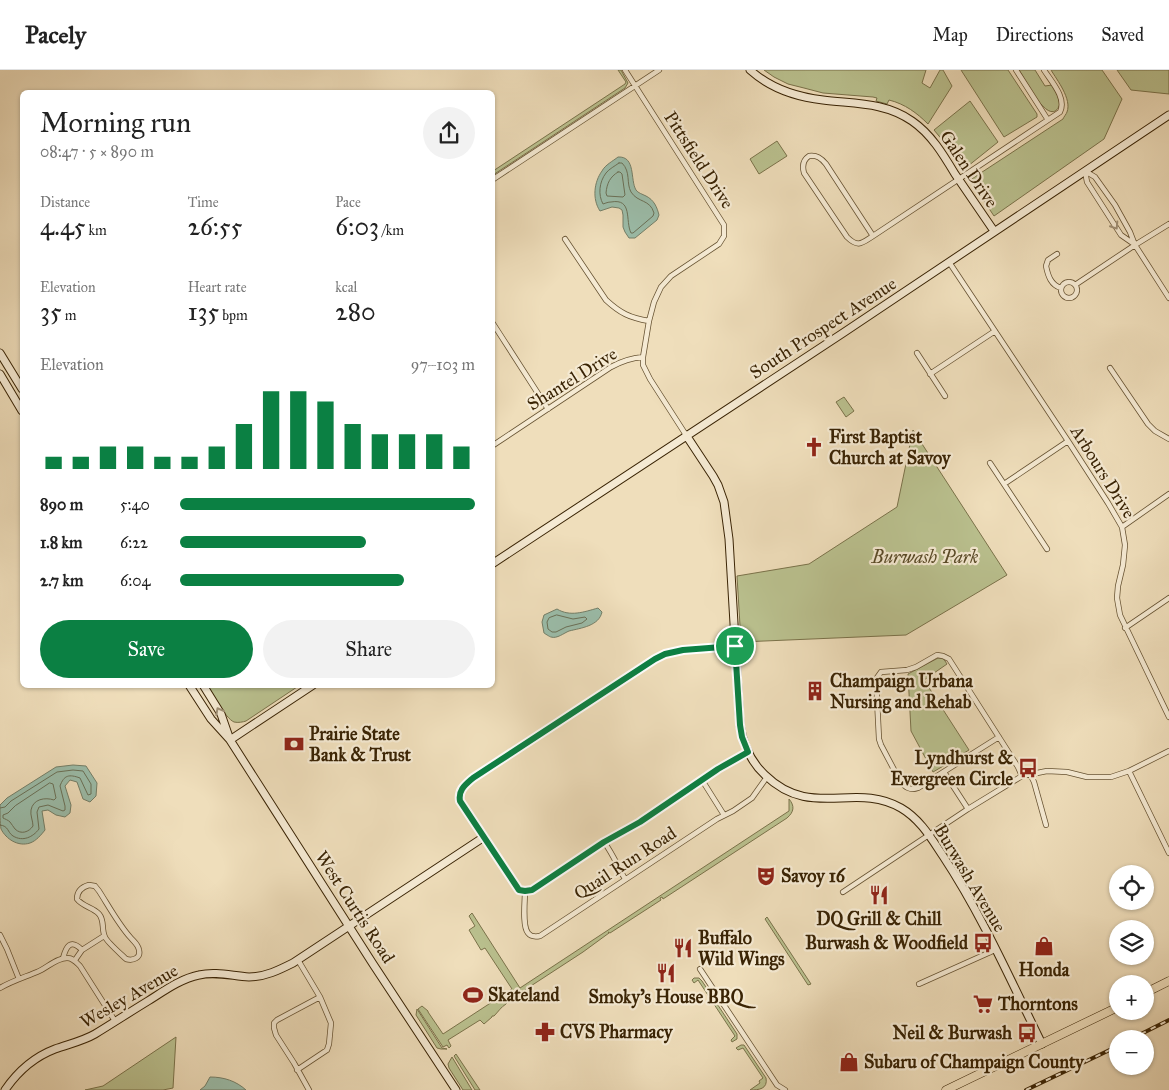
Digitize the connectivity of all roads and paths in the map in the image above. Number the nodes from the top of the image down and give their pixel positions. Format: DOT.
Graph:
graph roads {
  1 [pos="624,70"];
  2 [pos="659,70"];
  3 [pos="750,70"];
  4 [pos="1016,70"];
  5 [pos="1044,70"];
  6 [pos="635,86"];
  7 [pos="1169,115"];
  8 [pos="1048,120"];
  9 [pos="1085,171"];
  10 [pos="495,178"];
  11 [pos="959,179"];
  12 [pos="1115,205"];
  13 [pos="1106,211"];
  14 [pos="1169,224"];
  15 [pos="994,231"];
  16 [pos="873,236"];
  17 [pos="565,239"];
  18 [pos="1135,245"];
  19 [pos="1057,254"];
  20 [pos="949,262"];
  21 [pos="1075,286"];
  22 [pos="1061,288"];
  23 [pos="1169,298"];
  24 [pos="649,321"];
  25 [pos="495,327"];
  26 [pos="995,331"];
  27 [pos="0,353"];
  28 [pos="917,353"];
  29 [pos="643,357"];
  30 [pos="1110,368"];
  31 [pos="0,374"];
  32 [pos="930,374"];
  33 [pos="20,386"];
  34 [pos="945,396"];
  35 [pos="20,409"];
  36 [pos="548,409"];
  37 [pos="686,435"];
  38 [pos="1169,439"];
  39 [pos="1068,441"];
  40 [pos="495,444"];
  41 [pos="990,464"];
  42 [pos="1004,484"];
  43 [pos="1169,494"];
  44 [pos="1122,527"];
  45 [pos="1047,549"];
  46 [pos="495,562"];
  47 [pos="1169,598"];
  48 [pos="1125,628"];
  49 [pos="735,646"];
  50 [pos="191,688"];
  51 [pos="205,688"];
  52 [pos="308,688"];
  53 [pos="1169,717"];
  54 [pos="999,737"];
  55 [pos="230,740"];
  56 [pos="1169,751"];
  57 [pos="748,752"];
  58 [pos="944,772"];
  59 [pos="1129,772"];
  60 [pos="1030,774"];
  61 [pos="1022,776"];
  62 [pos="767,777"];
  63 [pos="702,780"];
  64 [pos="968,809"];
  65 [pos="724,815"];
  66 [pos="1046,825"];
  67 [pos="929,835"];
  68 [pos="484,837"];
  69 [pos="604,842"];
  70 [pos="1169,853"];
  71 [pos="626,880"];
  72 [pos="525,891"];
  73 [pos="843,892"];
  74 [pos="350,926"];
  75 [pos="0,935"];
  76 [pos="104,936"];
  77 [pos="82,950"];
  78 [pos="995,950"];
  79 [pos="63,958"];
  80 [pos="75,960"];
  81 [pos="298,960"];
  82 [pos="700,969"];
  83 [pos="19,979"];
  84 [pos="1169,981"];
  85 [pos="919,984"];
  86 [pos="0,988"];
  87 [pos="1154,988"];
  88 [pos="320,997"];
  89 [pos="1109,1011"];
  90 [pos="115,1022"];
  91 [pos="1042,1044"];
  92 [pos="297,1070"];
  93 [pos="777,1087"];
  94 [pos="5,1090"];
  95 [pos="309,1090"];
  96 [pos="456,1090"];
  97 [pos="785,1090"];
  98 [pos="946,1090"];
  1 -- 6 [label="street, Pittsfield Drive"];
  2 -- 6 [label="street"];
  3 -- 11 [label="street, Galen Drive"];
  4 -- 8 [label="street"];
  5 -- 8 [label="street"];
  6 -- 10 [label="street"];
  6 -- 24 [label="street, Pittsfield Drive"];
  7 -- 9 [label="street, South Prospect Avenue"];
  8 -- 11 [label="street"];
  9 -- 12 [label="street"];
  9 -- 13 [label="street"];
  9 -- 15 [label="street, South Prospect Avenue"];
  11 -- 15 [label="street, Galen Drive"];
  11 -- 16 [label="street"];
  12 -- 13 [label="street"];
  12 -- 18 [label="street"];
  13 -- 18 [label="street, one-way"];
  14 -- 18 [label="street"];
  15 -- 20 [label="street, South Prospect Avenue"];
  16 -- 16 [label="street"];
  17 -- 24 [label="street"];
  18 -- 21 [label="street"];
  18 -- 23 [label="street"];
  19 -- 22 [label="street"];
  20 -- 26 [label="street, Arbours Drive"];
  20 -- 37 [label="street, South Prospect Avenue"];
  21 -- 22 [label="street"];
  21 -- 22 [label="street"];
  24 -- 29 [label="street, Pittsfield Drive"];
  25 -- 36 [label="street"];
  26 -- 32 [label="street"];
  26 -- 39 [label="street, Arbours Drive"];
  27 -- 33 [label="street"];
  28 -- 32 [label="street"];
  29 -- 36 [label="street, Shantel Drive"];
  29 -- 37 [label="street, Pittsfield Drive"];
  30 -- 38 [label="street"];
  31 -- 35 [label="street"];
  32 -- 34 [label="street"];
  36 -- 40 [label="street, Shantel Drive"];
  37 -- 46 [label="street, South Prospect Avenue"];
  37 -- 49 [label="street, Burwash Avenue"];
  39 -- 42 [label="street"];
  39 -- 44 [label="street, Arbours Drive"];
  41 -- 42 [label="street"];
  42 -- 45 [label="street"];
  43 -- 44 [label="street"];
  44 -- 48 [label="street, Arbours Drive"];
  47 -- 48 [label="street"];
  48 -- 53 [label="street, Arbours Drive"];
  49 -- 57 [label="street, Burwash Avenue"];
  49 -- 68 [label="street"];
  50 -- 55 [label="street, West Curtis Road"];
  55 -- 51 [label="street, West Curtis Road, one-way"];
  52 -- 55 [label="street"];
  54 -- 58 [label="street"];
  54 -- 58 [label="street"];
  54 -- 61 [label="street"];
  55 -- 74 [label="street, West Curtis Road"];
  56 -- 59 [label="street"];
  57 -- 62 [label="street, Burwash Avenue"];
  57 -- 63 [label="street"];
  58 -- 64 [label="street"];
  59 -- 60 [label="street"];
  59 -- 70 [label="street"];
  60 -- 61 [label="street"];
  60 -- 66 [label="street"];
  61 -- 64 [label="street"];
  62 -- 65 [label="street, Quail Run Road"];
  62 -- 67 [label="street, Burwash Avenue"];
  63 -- 65 [label="street"];
  63 -- 69 [label="street"];
  64 -- 67 [label="street"];
  65 -- 71 [label="street, Quail Run Road"];
  67 -- 73 [label="street"];
  67 -- 78 [label="street, Burwash Avenue"];
  68 -- 72 [label="street"];
  68 -- 74 [label="street, Wesley Avenue"];
  69 -- 71 [label="street"];
  69 -- 72 [label="street"];
  71 -- 72 [label="street, Quail Run Road"];
  74 -- 81 [label="street, Wesley Avenue"];
  74 -- 96 [label="street, West Curtis Road"];
  75 -- 83 [label="street"];
  76 -- 76 [label="street"];
  76 -- 77 [label="street"];
  77 -- 79 [label="street"];
  77 -- 80 [label="street"];
  78 -- 85 [label="street"];
  78 -- 91 [label="street, Burwash Avenue"];
  79 -- 80 [label="street"];
  79 -- 83 [label="street"];
  80 -- 90 [label="street"];
  81 -- 88 [label="street"];
  81 -- 90 [label="street, Wesley Avenue"];
  82 -- 93 [label="street"];
  83 -- 86 [label="street"];
  84 -- 87 [label="main road"];
  88 -- 92 [label="street"];
  88 -- 92 [label="street"];
  89 -- 91 [label="main road"];
  90 -- 94 [label="street, Wesley Avenue"];
  91 -- 98 [label="main road"];
  92 -- 95 [label="street"];
  93 -- 97 [label="street"];
}
